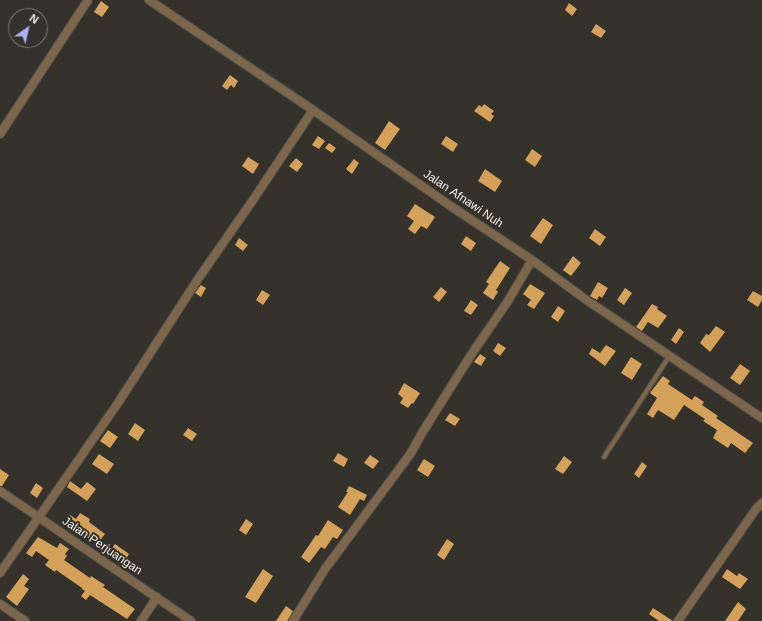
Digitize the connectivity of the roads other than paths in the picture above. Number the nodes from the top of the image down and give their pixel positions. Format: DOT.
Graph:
graph roads {
  1 [pos="88,0"];
  2 [pos="149,0"];
  3 [pos="313,110"];
  4 [pos="0,134"];
  5 [pos="532,260"];
  6 [pos="670,355"];
  7 [pos="762,418"];
  8 [pos="604,457"];
  9 [pos="0,491"];
  10 [pos="762,503"];
  11 [pos="39,517"];
  12 [pos="0,573"];
  13 [pos="157,597"];
  14 [pos="0,604"];
  15 [pos="25,621"];
  16 [pos="141,621"];
  17 [pos="191,621"];
  18 [pos="293,621"];
  19 [pos="678,621"];
  1 -- 4 [label="street"];
  2 -- 3 [label="street, Jalan Afnawi Nuh"];
  3 -- 5 [label="street, Jalan Afnawi Nuh"];
  3 -- 11 [label="street"];
  5 -- 6 [label="street, Jalan Afnawi Nuh"];
  5 -- 18 [label="street"];
  6 -- 7 [label="street, Jalan Afnawi Nuh"];
  6 -- 8 [label="lane"];
  9 -- 11 [label="street, Jalan Perjuangan"];
  10 -- 19 [label="street"];
  11 -- 12 [label="street"];
  11 -- 13 [label="street, Jalan Perjuangan"];
  13 -- 16 [label="street"];
  13 -- 17 [label="street, Jalan Perjuangan"];
  14 -- 15 [label="street"];
}
